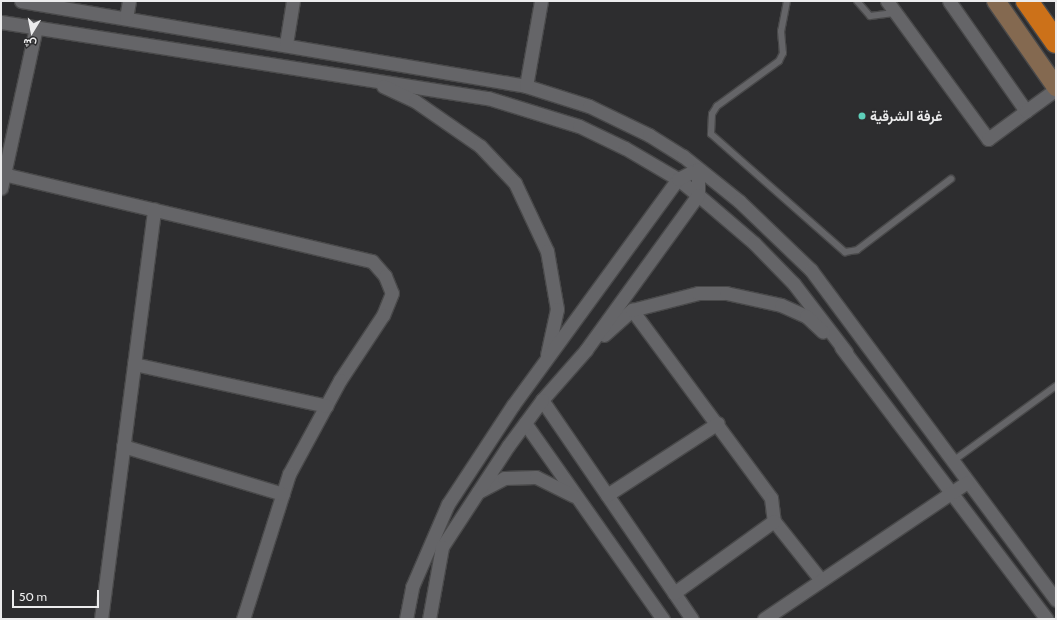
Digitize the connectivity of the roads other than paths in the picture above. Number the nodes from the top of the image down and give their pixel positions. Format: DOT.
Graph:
graph roads {
  1 [pos="21,1"];
  2 [pos="129,1"];
  3 [pos="293,1"];
  4 [pos="541,1"];
  5 [pos="787,1"];
  6 [pos="857,1"];
  7 [pos="887,1"];
  8 [pos="948,1"];
  9 [pos="996,1"];
  10 [pos="1027,1"];
  11 [pos="894,13"];
  12 [pos="126,18"];
  13 [pos="1,22"];
  14 [pos="36,28"];
  15 [pos="1056,42"];
  16 [pos="286,44"];
  17 [pos="370,80"];
  18 [pos="526,86"];
  19 [pos="1056,88"];
  20 [pos="1026,111"];
  21 [pos="698,169"];
  22 [pos="3,174"];
  23 [pos="678,178"];
  24 [pos="951,179"];
  25 [pos="1,188"];
  26 [pos="698,194"];
  27 [pos="154,209"];
  28 [pos="632,310"];
  29 [pos="586,350"];
  30 [pos="846,352"];
  31 [pos="546,360"];
  32 [pos="134,364"];
  33 [pos="1056,386"];
  34 [pos="542,400"];
  35 [pos="326,406"];
  36 [pos="525,423"];
  37 [pos="718,423"];
  38 [pos="123,446"];
  39 [pos="953,461"];
  40 [pos="966,483"];
  41 [pos="478,492"];
  42 [pos="950,493"];
  43 [pos="283,494"];
  44 [pos="607,495"];
  45 [pos="577,498"];
  46 [pos="774,521"];
  47 [pos="821,580"];
  48 [pos="674,593"];
  49 [pos="1056,600"];
  50 [pos="101,619"];
  51 [pos="243,619"];
  52 [pos="406,619"];
  53 [pos="429,619"];
  54 [pos="663,619"];
  55 [pos="692,619"];
  56 [pos="764,619"];
  57 [pos="1047,619"];
  1 -- 12 [label="street"];
  2 -- 12 [label="street"];
  3 -- 16 [label="street"];
  4 -- 18 [label="street"];
  5 -- 24 [label="lane"];
  6 -- 11 [label="lane"];
  7 -- 11 [label="street"];
  8 -- 20 [label="street"];
  9 -- 19 [label="main road"];
  10 -- 15 [label="highway"];
  11 -- 20 [label="street"];
  12 -- 16 [label="street"];
  13 -- 14 [label="street"];
  14 -- 17 [label="street"];
  14 -- 22 [label="street"];
  16 -- 18 [label="street"];
  17 -- 23 [label="street"];
  17 -- 31 [label="street"];
  18 -- 21 [label="street"];
  19 -- 20 [label="street"];
  21 -- 23 [label="street"];
  21 -- 26 [label="street"];
  21 -- 39 [label="street"];
  22 -- 25 [label="street"];
  22 -- 27 [label="street"];
  23 -- 26 [label="street"];
  23 -- 31 [label="street"];
  26 -- 29 [label="street"];
  26 -- 30 [label="street"];
  27 -- 32 [label="street"];
  27 -- 35 [label="street"];
  28 -- 29 [label="street"];
  28 -- 30 [label="street"];
  28 -- 37 [label="street"];
  29 -- 34 [label="street"];
  30 -- 42 [label="street"];
  31 -- 52 [label="street"];
  32 -- 35 [label="street"];
  32 -- 38 [label="street"];
  33 -- 39 [label="lane"];
  34 -- 36 [label="street"];
  34 -- 44 [label="street"];
  35 -- 43 [label="street"];
  36 -- 41 [label="street"];
  36 -- 45 [label="street"];
  37 -- 44 [label="street"];
  37 -- 46 [label="street"];
  38 -- 43 [label="street"];
  38 -- 50 [label="street"];
  39 -- 40 [label="street"];
  40 -- 42 [label="street"];
  40 -- 49 [label="street"];
  41 -- 45 [label="street"];
  41 -- 53 [label="street"];
  42 -- 47 [label="street"];
  42 -- 57 [label="street"];
  43 -- 51 [label="street"];
  44 -- 48 [label="street"];
  45 -- 54 [label="street"];
  46 -- 47 [label="street"];
  46 -- 48 [label="street"];
  47 -- 56 [label="street"];
  48 -- 55 [label="street"];
}
